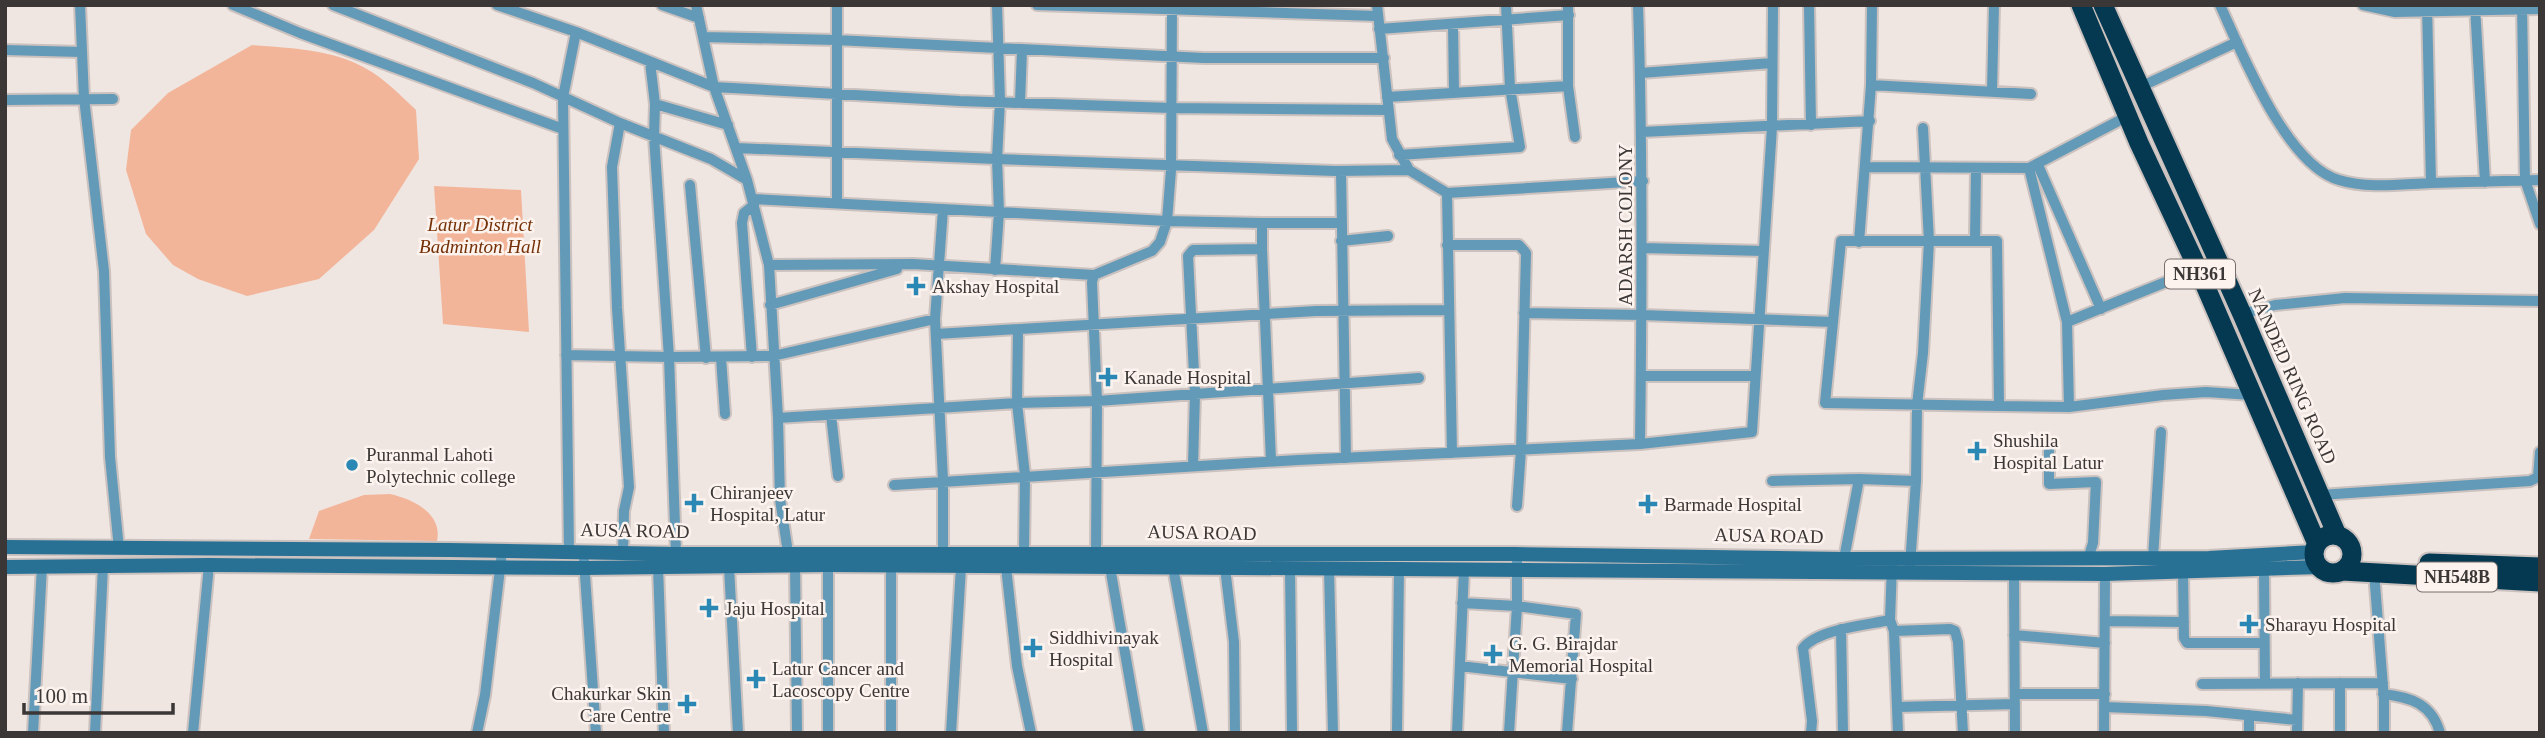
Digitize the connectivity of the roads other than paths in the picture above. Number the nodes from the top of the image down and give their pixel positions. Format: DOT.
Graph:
graph roads {
  1 [pos="80,5"];
  2 [pos="233,5"];
  3 [pos="333,5"];
  4 [pos="497,5"];
  5 [pos="662,5"];
  6 [pos="696,5"];
  7 [pos="837,5"];
  8 [pos="997,5"];
  9 [pos="1037,5"];
  10 [pos="1506,5"];
  11 [pos="1639,5"];
  12 [pos="1773,5"];
  13 [pos="1810,5"];
  14 [pos="1872,5"];
  15 [pos="1994,5"];
  16 [pos="2081,5"];
  17 [pos="2104,5"];
  18 [pos="2221,5"];
  19 [pos="2363,5"];
  20 [pos="1172,7"];
  21 [pos="2522,7"];
  22 [pos="2475,8"];
  23 [pos="2427,9"];
  24 [pos="2540,9"];
  25 [pos="1569,10"];
  26 [pos="1377,11"];
  27 [pos="699,18"];
  28 [pos="1507,21"];
  29 [pos="1452,24"];
  30 [pos="1379,29"];
  31 [pos="576,32"];
  32 [pos="703,37"];
  33 [pos="836,40"];
  34 [pos="2237,42"];
  35 [pos="997,48"];
  36 [pos="5,50"];
  37 [pos="1022,50"];
  38 [pos="81,52"];
  39 [pos="1172,57"];
  40 [pos="1384,58"];
  41 [pos="650,62"];
  42 [pos="1772,63"];
  43 [pos="1641,73"];
  44 [pos="1871,85"];
  45 [pos="1568,86"];
  46 [pos="714,87"];
  47 [pos="2140,87"];
  48 [pos="1510,88"];
  49 [pos="1992,91"];
  50 [pos="1454,92"];
  51 [pos="2031,94"];
  52 [pos="836,95"];
  53 [pos="563,97"];
  54 [pos="1387,97"];
  55 [pos="84,98"];
  56 [pos="113,99"];
  57 [pos="5,100"];
  58 [pos="1000,101"];
  59 [pos="1020,102"];
  60 [pos="655,104"];
  61 [pos="1171,108"];
  62 [pos="1388,110"];
  63 [pos="2128,116"];
  64 [pos="1870,121"];
  65 [pos="620,124"];
  66 [pos="728,125"];
  67 [pos="1811,125"];
  68 [pos="1772,127"];
  69 [pos="1923,128"];
  70 [pos="563,129"];
  71 [pos="1643,132"];
  72 [pos="654,137"];
  73 [pos="1575,137"];
  74 [pos="736,148"];
  75 [pos="836,152"];
  76 [pos="1399,155"];
  77 [pos="997,159"];
  78 [pos="2034,166"];
  79 [pos="1171,167"];
  80 [pos="1866,167"];
  81 [pos="1925,168"];
  82 [pos="1976,168"];
  83 [pos="1409,170"];
  84 [pos="1341,171"];
  85 [pos="747,180"];
  86 [pos="2525,180"];
  87 [pos="2540,180"];
  88 [pos="1643,181"];
  89 [pos="2485,182"];
  90 [pos="2431,183"];
  91 [pos="691,185"];
  92 [pos="1447,193"];
  93 [pos="753,202"];
  94 [pos="837,203"];
  95 [pos="943,209"];
  96 [pos="999,212"];
  97 [pos="1167,221"];
  98 [pos="1262,223"];
  99 [pos="1341,223"];
  100 [pos="2540,224"];
  101 [pos="1388,236"];
  102 [pos="1341,241"];
  103 [pos="1929,241"];
  104 [pos="1975,241"];
  105 [pos="1859,242"];
  106 [pos="1447,245"];
  107 [pos="1643,248"];
  108 [pos="1262,249"];
  109 [pos="1763,251"];
  110 [pos="913,264"];
  111 [pos="769,265"];
  112 [pos="939,267"];
  113 [pos="2198,269"];
  114 [pos="995,270"];
  115 [pos="1094,275"];
  116 [pos="2540,301"];
  117 [pos="770,305"];
  118 [pos="2101,309"];
  119 [pos="1448,310"];
  120 [pos="1343,311"];
  121 [pos="1524,313"];
  122 [pos="1266,314"];
  123 [pos="2242,314"];
  124 [pos="1642,315"];
  125 [pos="1192,319"];
  126 [pos="935,320"];
  127 [pos="1759,320"];
  128 [pos="1833,322"];
  129 [pos="2067,322"];
  130 [pos="1093,326"];
  131 [pos="1018,330"];
  132 [pos="936,334"];
  133 [pos="566,355"];
  134 [pos="620,355"];
  135 [pos="773,356"];
  136 [pos="669,357"];
  137 [pos="752,357"];
  138 [pos="705,358"];
  139 [pos="721,358"];
  140 [pos="1641,376"];
  141 [pos="1755,376"];
  142 [pos="1419,378"];
  143 [pos="1344,383"];
  144 [pos="1270,388"];
  145 [pos="1195,393"];
  146 [pos="2252,395"];
  147 [pos="1097,401"];
  148 [pos="1017,402"];
  149 [pos="1917,405"];
  150 [pos="1999,406"];
  151 [pos="2069,407"];
  152 [pos="939,408"];
  153 [pos="725,414"];
  154 [pos="831,415"];
  155 [pos="778,418"];
  156 [pos="2161,432"];
  157 [pos="1640,444"];
  158 [pos="1521,450"];
  159 [pos="2049,451"];
  160 [pos="2540,452"];
  161 [pos="1452,453"];
  162 [pos="1346,458"];
  163 [pos="1271,461"];
  164 [pos="1193,466"];
  165 [pos="1095,471"];
  166 [pos="1024,475"];
  167 [pos="838,476"];
  168 [pos="1858,479"];
  169 [pos="943,480"];
  170 [pos="1772,481"];
  171 [pos="1916,481"];
  172 [pos="894,485"];
  173 [pos="2320,495"];
  174 [pos="1517,506"];
  175 [pos="2337,535"];
  176 [pos="5,548"];
  177 [pos="119,549"];
  178 [pos="502,552"];
  179 [pos="576,552"];
  180 [pos="623,552"];
  181 [pos="1024,553"];
  182 [pos="676,554"];
  183 [pos="1096,554"];
  184 [pos="2317,554"];
  185 [pos="2153,558"];
  186 [pos="791,559"];
  187 [pos="1844,559"];
  188 [pos="1892,559"];
  189 [pos="2088,559"];
  190 [pos="943,560"];
  191 [pos="1517,562"];
  192 [pos="209,565"];
  193 [pos="828,565"];
  194 [pos="2346,565"];
  195 [pos="42,566"];
  196 [pos="103,566"];
  197 [pos="891,566"];
  198 [pos="5,567"];
  199 [pos="501,567"];
  200 [pos="659,567"];
  201 [pos="729,567"];
  202 [pos="961,567"];
  203 [pos="1006,567"];
  204 [pos="1111,567"];
  205 [pos="1173,567"];
  206 [pos="1910,567"];
  207 [pos="2540,567"];
  208 [pos="584,568"];
  209 [pos="1226,568"];
  210 [pos="1290,569"];
  211 [pos="1329,569"];
  212 [pos="1399,569"];
  213 [pos="2264,569"];
  214 [pos="1464,570"];
  215 [pos="2183,572"];
  216 [pos="2374,572"];
  217 [pos="1891,574"];
  218 [pos="2014,574"];
  219 [pos="2105,574"];
  220 [pos="2540,582"];
  221 [pos="1462,603"];
  222 [pos="1517,606"];
  223 [pos="2105,621"];
  224 [pos="2184,622"];
  225 [pos="1892,626"];
  226 [pos="1841,629"];
  227 [pos="2014,635"];
  228 [pos="2105,643"];
  229 [pos="2264,643"];
  230 [pos="1460,666"];
  231 [pos="1511,672"];
  232 [pos="1572,679"];
  233 [pos="2265,683"];
  234 [pos="2340,683"];
  235 [pos="2202,684"];
  236 [pos="2298,684"];
  237 [pos="2383,689"];
  238 [pos="2015,699"];
  239 [pos="2105,700"];
  240 [pos="1962,704"];
  241 [pos="1898,707"];
  242 [pos="2249,715"];
  243 [pos="2297,720"];
  244 [pos="33,733"];
  245 [pos="95,733"];
  246 [pos="193,733"];
  247 [pos="477,733"];
  248 [pos="596,733"];
  249 [pos="664,733"];
  250 [pos="738,733"];
  251 [pos="797,733"];
  252 [pos="828,733"];
  253 [pos="891,733"];
  254 [pos="951,733"];
  255 [pos="1031,733"];
  256 [pos="1139,733"];
  257 [pos="1203,733"];
  258 [pos="1235,733"];
  259 [pos="1292,733"];
  260 [pos="1334,733"];
  261 [pos="1398,733"];
  262 [pos="1457,733"];
  263 [pos="1509,733"];
  264 [pos="1567,733"];
  265 [pos="1811,733"];
  266 [pos="1843,733"];
  267 [pos="1898,733"];
  268 [pos="1963,733"];
  269 [pos="2015,733"];
  270 [pos="2104,733"];
  271 [pos="2249,733"];
  272 [pos="2297,733"];
  273 [pos="2340,733"];
  274 [pos="2384,733"];
  275 [pos="2440,733"];
  1 -- 38 [label="street"];
  2 -- 70 [label="street"];
  3 -- 53 [label="street"];
  4 -- 31 [label="street"];
  5 -- 27 [label="street"];
  6 -- 27 [label="street"];
  7 -- 33 [label="street"];
  8 -- 35 [label="street"];
  9 -- 20 [label="street"];
  10 -- 28 [label="street"];
  11 -- 43 [label="street, ADARSH COLONY"];
  12 -- 42 [label="street"];
  13 -- 67 [label="street"];
  14 -- 44 [label="street"];
  15 -- 49 [label="street"];
  16 -- 63 [label="highway, NH361"];
  17 -- 47 [label="highway, NANDED RING ROAD / NH361"];
  18 -- 34 [label="street"];
  19 -- 23 [label="street"];
  20 -- 26 [label="street"];
  20 -- 39 [label="street"];
  21 -- 22 [label="street"];
  21 -- 24 [label="street"];
  21 -- 86 [label="street"];
  22 -- 23 [label="street"];
  22 -- 89 [label="street"];
  23 -- 90 [label="street"];
  25 -- 28 [label="street"];
  25 -- 45 [label="street"];
  26 -- 30 [label="street"];
  27 -- 32 [label="street"];
  28 -- 29 [label="street"];
  28 -- 48 [label="street"];
  29 -- 30 [label="street"];
  29 -- 50 [label="street"];
  30 -- 40 [label="street"];
  31 -- 41 [label="street"];
  31 -- 53 [label="street"];
  32 -- 33 [label="street"];
  32 -- 46 [label="street"];
  33 -- 35 [label="street"];
  33 -- 52 [label="street"];
  34 -- 47 [label="street"];
  34 -- 90 [label="street"];
  35 -- 37 [label="street"];
  35 -- 58 [label="street"];
  36 -- 38 [label="street"];
  37 -- 39 [label="street"];
  37 -- 59 [label="street"];
  38 -- 55 [label="street"];
  39 -- 40 [label="street"];
  39 -- 61 [label="street"];
  40 -- 54 [label="street"];
  41 -- 46 [label="street"];
  41 -- 60 [label="street"];
  42 -- 43 [label="street"];
  42 -- 68 [label="street"];
  43 -- 71 [label="street, ADARSH COLONY"];
  44 -- 49 [label="street"];
  44 -- 64 [label="street"];
  45 -- 48 [label="street"];
  45 -- 73 [label="street"];
  46 -- 52 [label="street"];
  46 -- 66 [label="street"];
  47 -- 123 [label="highway, NANDED RING ROAD / NH361"];
  48 -- 50 [label="street"];
  48 -- 76 [label="street"];
  49 -- 51 [label="street"];
  50 -- 54 [label="street"];
  52 -- 58 [label="street"];
  52 -- 75 [label="street"];
  53 -- 65 [label="street"];
  53 -- 70 [label="street"];
  54 -- 62 [label="street"];
  55 -- 56 [label="street"];
  55 -- 57 [label="street"];
  55 -- 177 [label="street"];
  58 -- 59 [label="street"];
  58 -- 77 [label="street"];
  59 -- 61 [label="street"];
  60 -- 66 [label="street"];
  60 -- 72 [label="street"];
  61 -- 62 [label="street"];
  61 -- 79 [label="street"];
  62 -- 76 [label="street"];
  63 -- 78 [label="street"];
  63 -- 113 [label="highway, NH361"];
  64 -- 67 [label="street"];
  64 -- 80 [label="street"];
  65 -- 72 [label="street"];
  65 -- 134 [label="street"];
  66 -- 74 [label="street"];
  67 -- 68 [label="street"];
  68 -- 71 [label="street"];
  68 -- 109 [label="street"];
  69 -- 81 [label="street"];
  70 -- 133 [label="street"];
  71 -- 88 [label="street, ADARSH COLONY"];
  72 -- 85 [label="street"];
  72 -- 136 [label="street"];
  74 -- 75 [label="street"];
  74 -- 85 [label="street"];
  75 -- 77 [label="street"];
  75 -- 94 [label="street"];
  76 -- 83 [label="street"];
  77 -- 79 [label="street"];
  77 -- 96 [label="street"];
  78 -- 82 [label="street"];
  78 -- 118 [label="street"];
  78 -- 129 [label="street"];
  79 -- 84 [label="street"];
  79 -- 97 [label="street"];
  80 -- 81 [label="street"];
  80 -- 105 [label="street"];
  81 -- 82 [label="street"];
  81 -- 103 [label="street"];
  82 -- 104 [label="street"];
  83 -- 84 [label="street"];
  83 -- 92 [label="street"];
  84 -- 99 [label="street"];
  85 -- 93 [label="street"];
  86 -- 87 [label="street"];
  86 -- 89 [label="street"];
  86 -- 100 [label="street"];
  88 -- 92 [label="street"];
  88 -- 107 [label="street, ADARSH COLONY"];
  89 -- 90 [label="street"];
  91 -- 138 [label="street"];
  92 -- 106 [label="street"];
  93 -- 94 [label="street"];
  93 -- 111 [label="street"];
  93 -- 137 [label="street"];
  94 -- 95 [label="street"];
  95 -- 96 [label="street"];
  95 -- 112 [label="street"];
  96 -- 97 [label="street"];
  96 -- 114 [label="street"];
  97 -- 98 [label="street"];
  97 -- 115 [label="street"];
  98 -- 99 [label="street"];
  98 -- 108 [label="street"];
  99 -- 102 [label="street"];
  101 -- 102 [label="street"];
  102 -- 120 [label="street"];
  103 -- 104 [label="street"];
  103 -- 105 [label="street"];
  103 -- 149 [label="street"];
  104 -- 150 [label="street"];
  105 -- 128 [label="street"];
  106 -- 119 [label="street"];
  106 -- 121 [label="street"];
  107 -- 109 [label="street"];
  107 -- 124 [label="street, ADARSH COLONY"];
  108 -- 122 [label="street"];
  108 -- 125 [label="street"];
  109 -- 127 [label="street"];
  110 -- 111 [label="street"];
  110 -- 112 [label="street"];
  110 -- 117 [label="street"];
  111 -- 117 [label="street"];
  112 -- 114 [label="street"];
  112 -- 126 [label="street"];
  113 -- 118 [label="street"];
  113 -- 146 [label="highway, NH361"];
  114 -- 115 [label="street"];
  115 -- 130 [label="street"];
  116 -- 123 [label="street"];
  117 -- 135 [label="street"];
  118 -- 129 [label="street"];
  119 -- 120 [label="street"];
  119 -- 161 [label="street"];
  120 -- 122 [label="street"];
  120 -- 143 [label="street"];
  121 -- 124 [label="street"];
  121 -- 158 [label="street"];
  122 -- 125 [label="street"];
  122 -- 144 [label="street"];
  123 -- 173 [label="highway, NANDED RING ROAD / NH361"];
  124 -- 127 [label="street"];
  124 -- 140 [label="street, ADARSH COLONY"];
  125 -- 130 [label="street"];
  125 -- 145 [label="street"];
  126 -- 132 [label="street"];
  126 -- 135 [label="street"];
  127 -- 128 [label="street"];
  127 -- 141 [label="street"];
  128 -- 149 [label="street"];
  129 -- 151 [label="street"];
  130 -- 131 [label="street"];
  130 -- 147 [label="street"];
  131 -- 132 [label="street"];
  131 -- 148 [label="street"];
  132 -- 152 [label="street"];
  133 -- 134 [label="street"];
  133 -- 179 [label="street"];
  134 -- 136 [label="street"];
  134 -- 180 [label="street"];
  135 -- 137 [label="street"];
  135 -- 155 [label="street"];
  136 -- 138 [label="street"];
  136 -- 182 [label="street"];
  137 -- 139 [label="street"];
  138 -- 139 [label="street"];
  139 -- 153 [label="street"];
  140 -- 141 [label="street"];
  140 -- 157 [label="street, ADARSH COLONY"];
  141 -- 157 [label="street"];
  142 -- 143 [label="street"];
  143 -- 144 [label="street"];
  143 -- 162 [label="street"];
  144 -- 145 [label="street"];
  144 -- 163 [label="street"];
  145 -- 147 [label="street"];
  145 -- 164 [label="street"];
  146 -- 151 [label="street"];
  146 -- 184 [label="highway, NH361"];
  147 -- 148 [label="street"];
  147 -- 165 [label="street"];
  148 -- 152 [label="street"];
  148 -- 166 [label="street"];
  149 -- 150 [label="street"];
  149 -- 171 [label="street"];
  150 -- 151 [label="street"];
  152 -- 154 [label="street"];
  152 -- 169 [label="street"];
  154 -- 155 [label="street"];
  154 -- 167 [label="street"];
  155 -- 186 [label="street"];
  156 -- 185 [label="street"];
  157 -- 158 [label="street"];
  158 -- 161 [label="street"];
  158 -- 174 [label="street"];
  159 -- 189 [label="street"];
  160 -- 173 [label="street"];
  161 -- 162 [label="street"];
  162 -- 163 [label="street"];
  163 -- 164 [label="street"];
  164 -- 165 [label="street"];
  165 -- 166 [label="street"];
  165 -- 183 [label="street"];
  166 -- 169 [label="street"];
  166 -- 181 [label="street"];
  168 -- 170 [label="street"];
  168 -- 171 [label="street"];
  168 -- 187 [label="street"];
  169 -- 172 [label="street"];
  169 -- 190 [label="street"];
  171 -- 206 [label="street"];
  173 -- 175 [label="highway, NANDED RING ROAD / NH361"];
  175 -- 184 [label="highway, AUSA ROAD"];
  175 -- 194 [label="highway"];
  176 -- 177 [label="main road, AUSA ROAD"];
  177 -- 178 [label="main road, AUSA ROAD"];
  178 -- 179 [label="main road, AUSA ROAD"];
  178 -- 199 [label="street"];
  179 -- 180 [label="main road, AUSA ROAD"];
  179 -- 208 [label="street"];
  180 -- 182 [label="main road, AUSA ROAD"];
  181 -- 183 [label="main road, AUSA ROAD"];
  181 -- 190 [label="main road, AUSA ROAD"];
  182 -- 186 [label="main road, AUSA ROAD"];
  183 -- 191 [label="main road, AUSA ROAD"];
  184 -- 185 [label="main road, AUSA ROAD"];
  184 -- 194 [label="highway, AUSA ROAD"];
  184 -- 213 [label="main road"];
  185 -- 189 [label="main road, AUSA ROAD"];
  186 -- 190 [label="main road, AUSA ROAD"];
  186 -- 193 [label="main road"];
  186 -- 201 [label="main road"];
  186 -- 251 [label="street"];
  187 -- 188 [label="main road, AUSA ROAD"];
  187 -- 191 [label="main road, AUSA ROAD"];
  188 -- 206 [label="main road, AUSA ROAD"];
  188 -- 217 [label="street"];
  189 -- 206 [label="main road, AUSA ROAD"];
  190 -- 197 [label="main road"];
  190 -- 202 [label="main road"];
  191 -- 214 [label="main road"];
  191 -- 217 [label="main road"];
  191 -- 222 [label="street"];
  192 -- 196 [label="main road"];
  192 -- 199 [label="main road"];
  192 -- 246 [label="street"];
  193 -- 197 [label="main road"];
  193 -- 252 [label="street"];
  194 -- 207 [label="highway"];
  194 -- 216 [label="highway"];
  195 -- 196 [label="main road"];
  195 -- 198 [label="main road"];
  195 -- 244 [label="street"];
  196 -- 245 [label="street"];
  197 -- 253 [label="street"];
  199 -- 208 [label="main road"];
  199 -- 247 [label="street"];
  200 -- 201 [label="main road"];
  200 -- 208 [label="main road"];
  200 -- 249 [label="street"];
  201 -- 250 [label="street"];
  202 -- 203 [label="main road"];
  202 -- 254 [label="street"];
  203 -- 204 [label="main road"];
  203 -- 255 [label="street"];
  204 -- 205 [label="main road"];
  204 -- 256 [label="street"];
  205 -- 209 [label="main road"];
  205 -- 257 [label="street"];
  206 -- 217 [label="main road"];
  206 -- 218 [label="main road"];
  208 -- 248 [label="street"];
  209 -- 210 [label="main road"];
  209 -- 258 [label="street"];
  210 -- 211 [label="main road"];
  210 -- 259 [label="street"];
  211 -- 212 [label="main road"];
  211 -- 260 [label="street"];
  212 -- 214 [label="main road"];
  212 -- 261 [label="street"];
  213 -- 215 [label="main road"];
  213 -- 229 [label="street"];
  214 -- 221 [label="street"];
  215 -- 219 [label="main road"];
  215 -- 224 [label="street"];
  216 -- 220 [label="highway, NH548B"];
  216 -- 237 [label="street"];
  217 -- 225 [label="street"];
  218 -- 219 [label="main road"];
  218 -- 227 [label="street"];
  219 -- 223 [label="street"];
  221 -- 222 [label="street"];
  221 -- 230 [label="street"];
  222 -- 231 [label="street"];
  222 -- 232 [label="street"];
  223 -- 224 [label="street"];
  223 -- 228 [label="street"];
  224 -- 229 [label="street"];
  225 -- 226 [label="street"];
  225 -- 240 [label="street"];
  225 -- 241 [label="street"];
  226 -- 265 [label="street"];
  226 -- 266 [label="street"];
  227 -- 228 [label="street"];
  227 -- 238 [label="street"];
  228 -- 239 [label="street"];
  229 -- 233 [label="street"];
  230 -- 231 [label="street"];
  230 -- 262 [label="street"];
  231 -- 232 [label="street"];
  231 -- 263 [label="street"];
  232 -- 264 [label="street"];
  233 -- 235 [label="street"];
  233 -- 236 [label="street"];
  234 -- 236 [label="street"];
  234 -- 237 [label="street"];
  234 -- 273 [label="street"];
  236 -- 243 [label="street"];
  237 -- 274 [label="street"];
  237 -- 275 [label="street"];
  238 -- 239 [label="street"];
  238 -- 240 [label="street"];
  238 -- 269 [label="street"];
  239 -- 242 [label="street"];
  239 -- 270 [label="street"];
  240 -- 241 [label="street"];
  240 -- 268 [label="street"];
  241 -- 267 [label="street"];
  242 -- 243 [label="street"];
  242 -- 271 [label="street"];
  243 -- 272 [label="street"];
}
